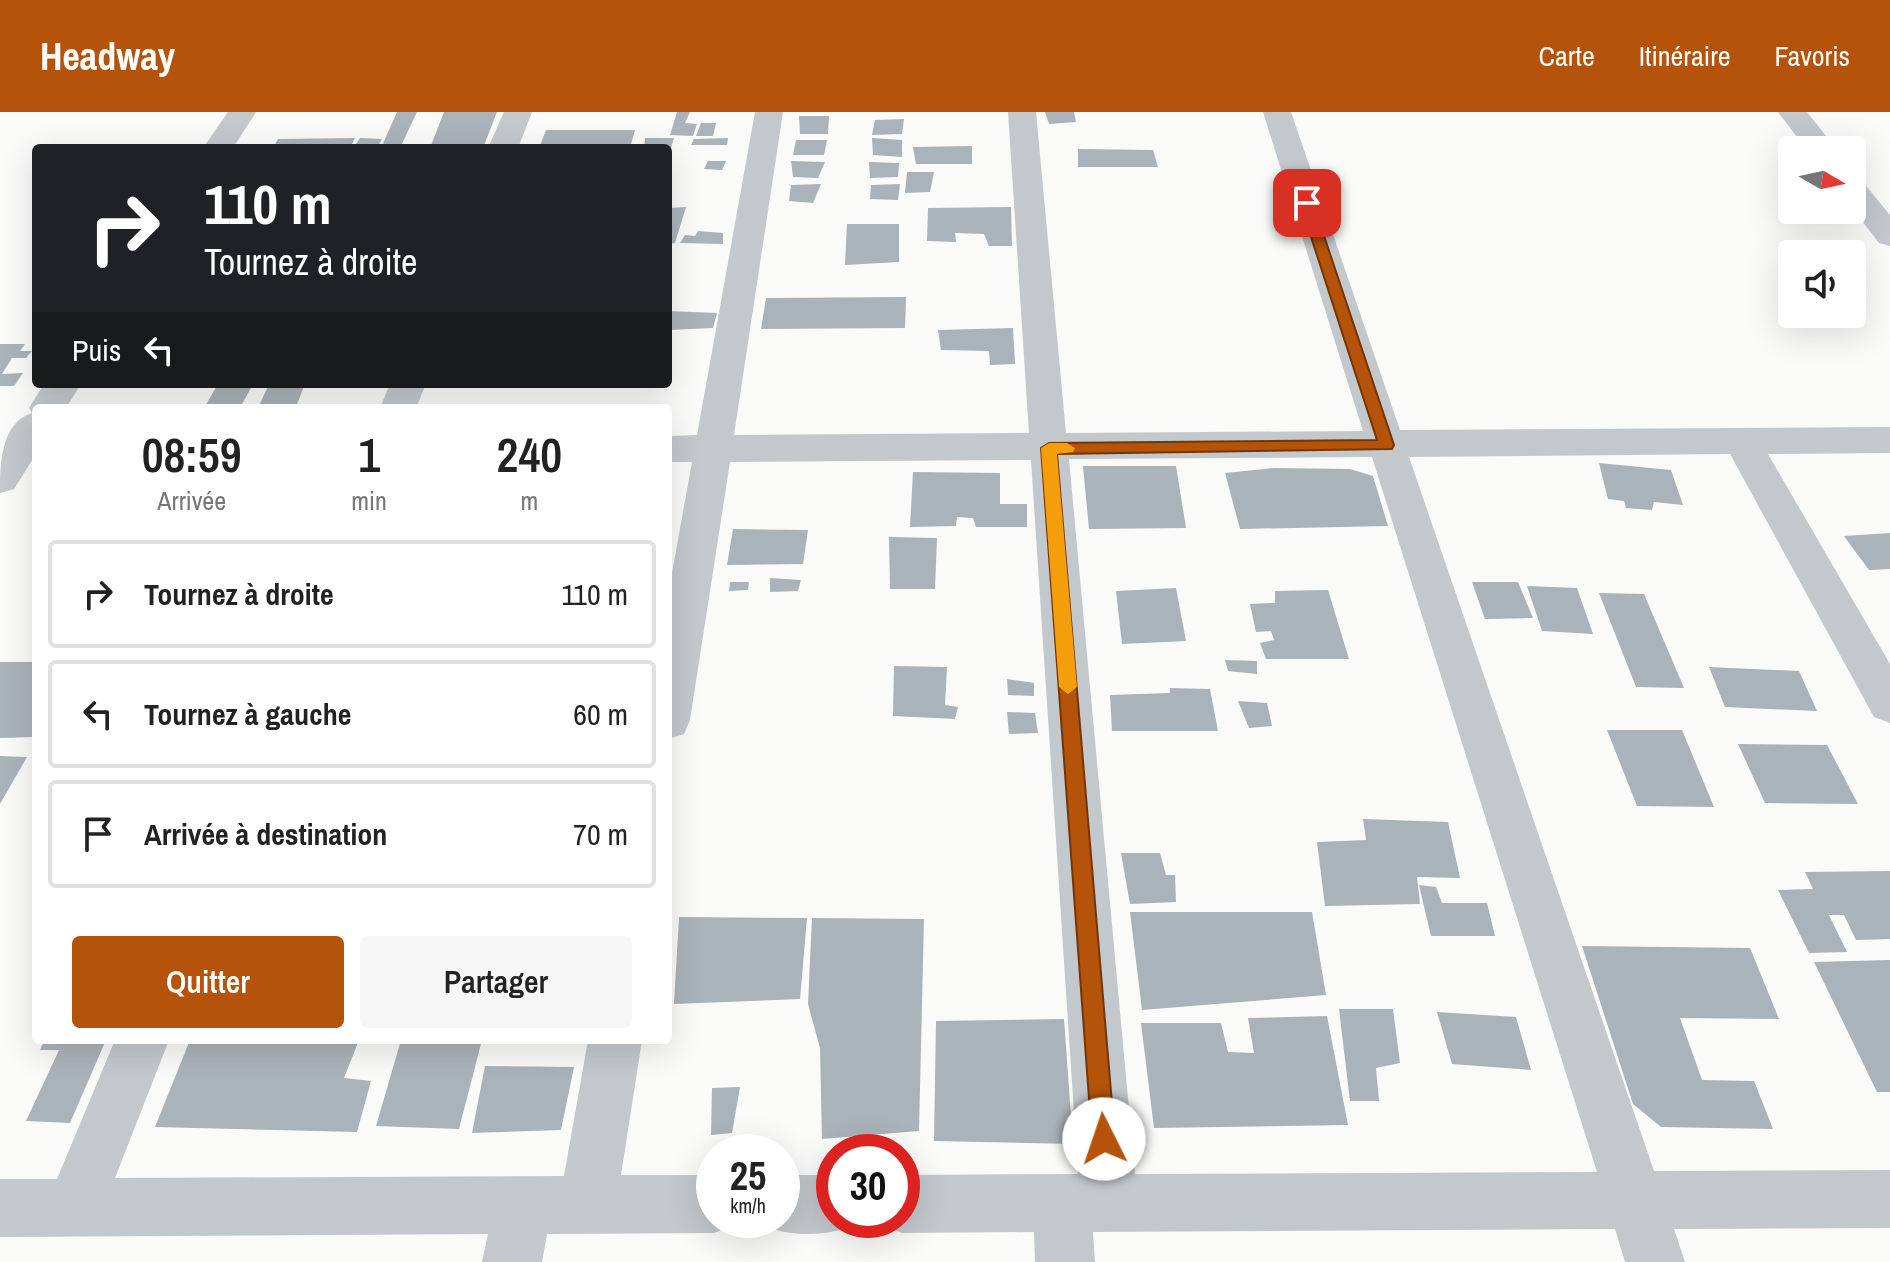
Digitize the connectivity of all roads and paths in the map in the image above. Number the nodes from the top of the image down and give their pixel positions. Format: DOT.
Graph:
graph roads {
  1 [pos="242,112"];
  2 [pos="518,112"];
  3 [pos="769,112"];
  4 [pos="1022,112"];
  5 [pos="1277,112"];
  6 [pos="1792,112"];
  7 [pos="1811,136"];
  8 [pos="221,144"];
  9 [pos="505,144"];
  10 [pos="1866,206"];
  11 [pos="1890,236"];
  12 [pos="1890,440"];
  13 [pos="1742,442"];
  14 [pos="1386,445"];
  15 [pos="1049,448"];
  16 [pos="672,449"];
  17 [pos="713,449"];
  18 [pos="672,696"];
  19 [pos="1890,704"];
  20 [pos="140,1044"];
  21 [pos="614,1044"];
  22 [pos="1890,1199"];
  23 [pos="1635,1200"];
  24 [pos="1085,1203"];
  25 [pos="696,1204"];
  26 [pos="920,1204"];
  27 [pos="524,1205"];
  28 [pos="588,1205"];
  29 [pos="0,1208"];
  30 [pos="74,1208"];
  31 [pos="512,1262"];
  32 [pos="1065,1262"];
  33 [pos="1655,1262"];
  1 -- 8 [label="street"];
  2 -- 9 [label="street"];
  3 -- 17 [label="street"];
  4 -- 15 [label="street"];
  5 -- 14 [label="street"];
  6 -- 7 [label="street"];
  10 -- 11 [label="street"];
  12 -- 13 [label="street"];
  13 -- 14 [label="street"];
  13 -- 19 [label="street"];
  14 -- 15 [label="street"];
  14 -- 23 [label="street"];
  15 -- 17 [label="street"];
  15 -- 24 [label="street"];
  16 -- 17 [label="street"];
  17 -- 18 [label="street"];
  20 -- 30 [label="street"];
  21 -- 28 [label="street"];
  22 -- 23 [label="street"];
  23 -- 24 [label="street"];
  23 -- 33 [label="street"];
  24 -- 26 [label="street"];
  24 -- 32 [label="street"];
  25 -- 28 [label="street"];
  27 -- 28 [label="street"];
  27 -- 30 [label="street"];
  27 -- 31 [label="street"];
  29 -- 30 [label="street"];
}
